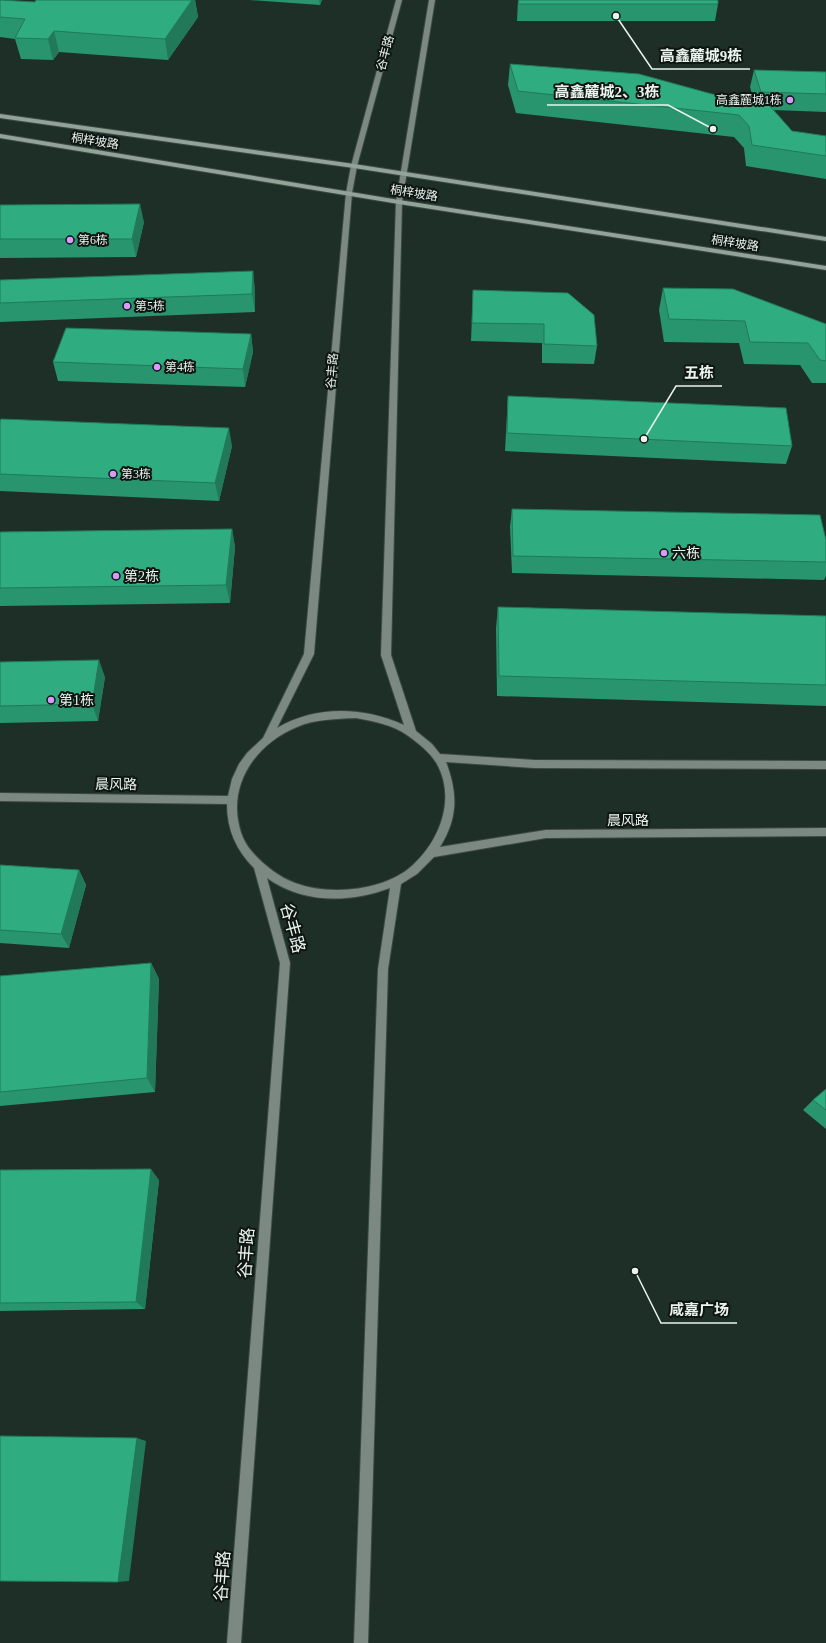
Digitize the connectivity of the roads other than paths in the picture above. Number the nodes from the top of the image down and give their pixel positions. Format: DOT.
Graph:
graph roads {
  1 [pos="399,0"];
  2 [pos="432,0"];
  3 [pos="0,116"];
  4 [pos="0,136"];
  5 [pos="354,166"];
  6 [pos="405,174"];
  7 [pos="349,193"];
  8 [pos="399,202"];
  9 [pos="826,239"];
  10 [pos="826,268"];
  11 [pos="412,734"];
  12 [pos="267,739"];
  13 [pos="437,758"];
  14 [pos="826,765"];
  15 [pos="0,797"];
  16 [pos="231,800"];
  17 [pos="826,832"];
  18 [pos="432,853"];
  19 [pos="259,868"];
  20 [pos="396,882"];
  21 [pos="234,1643"];
  22 [pos="361,1643"];
  1 -- 5 [label="street, 谷丰路"];
  2 -- 6 [label="street"];
  3 -- 5 [label="main road, 桐梓坡路"];
  4 -- 7 [label="main road, 桐梓坡路"];
  5 -- 6 [label="main road, 桐梓坡路"];
  5 -- 7 [label="street, 谷丰路"];
  6 -- 8 [label="street"];
  6 -- 9 [label="main road, 桐梓坡路"];
  7 -- 8 [label="main road, 桐梓坡路"];
  7 -- 12 [label="street, 谷丰路"];
  8 -- 10 [label="main road, 桐梓坡路"];
  8 -- 11 [label="street"];
  11 -- 12 [label="street"];
  11 -- 13 [label="street"];
  12 -- 16 [label="street"];
  13 -- 14 [label="street"];
  13 -- 18 [label="street"];
  15 -- 16 [label="street, 晨风路"];
  16 -- 19 [label="street"];
  17 -- 18 [label="street, 晨风路"];
  18 -- 20 [label="street"];
  19 -- 20 [label="street"];
  19 -- 21 [label="street, 谷丰路"];
  20 -- 22 [label="street"];
}
